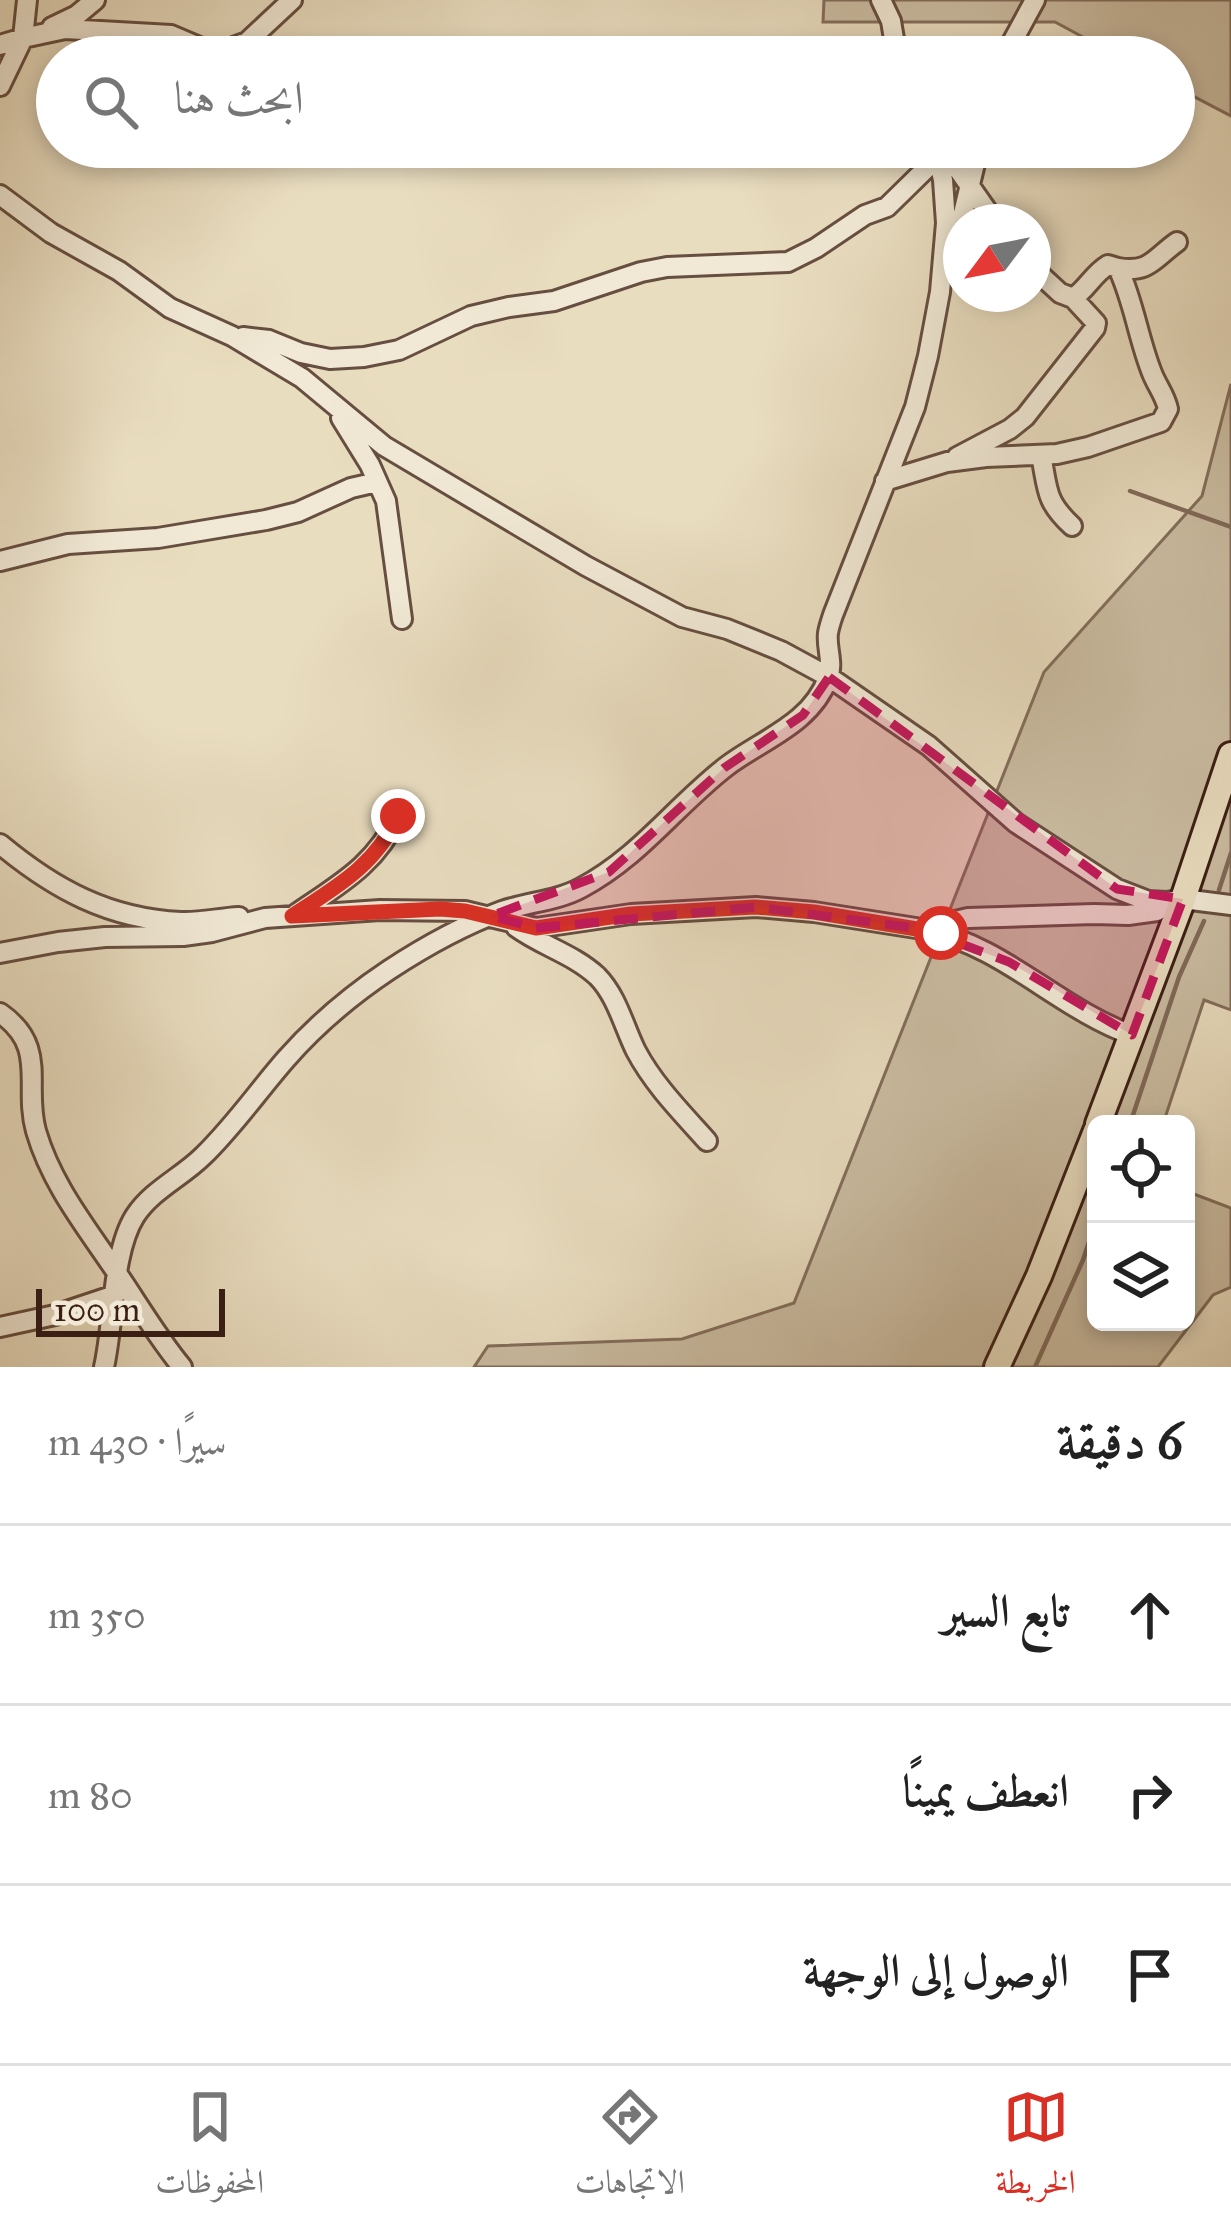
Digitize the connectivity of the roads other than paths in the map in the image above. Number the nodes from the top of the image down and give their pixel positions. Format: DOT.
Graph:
graph roads {
  1 [pos="27,0"];
  2 [pos="95,0"];
  3 [pos="292,0"];
  4 [pos="881,0"];
  5 [pos="1035,0"];
  6 [pos="30,36"];
  7 [pos="175,36"];
  8 [pos="253,36"];
  9 [pos="894,36"];
  10 [pos="1015,36"];
  11 [pos="0,44"];
  12 [pos="0,86"];
  13 [pos="920,168"];
  14 [pos="938,168"];
  15 [pos="957,168"];
  16 [pos="975,168"];
  17 [pos="971,188"];
  18 [pos="0,195"];
  19 [pos="966,204"];
  20 [pos="982,204"];
  21 [pos="1177,242"];
  22 [pos="1118,268"];
  23 [pos="943,282"];
  24 [pos="1051,284"];
  25 [pos="940,292"];
  26 [pos="1072,298"];
  27 [pos="232,335"];
  28 [pos="332,404"];
  29 [pos="1041,455"];
  30 [pos="947,462"];
  31 [pos="885,481"];
  32 [pos="377,482"];
  33 [pos="1072,526"];
  34 [pos="0,561"];
  35 [pos="402,619"];
  36 [pos="829,677"];
  37 [pos="1231,755"];
  38 [pos="398,816"];
  39 [pos="0,844"];
  40 [pos="1175,900"];
  41 [pos="1231,905"];
  42 [pos="292,916"];
  43 [pos="491,916"];
  44 [pos="265,918"];
  45 [pos="512,924"];
  46 [pos="922,929"];
  47 [pos="0,953"];
  48 [pos="0,1013"];
  49 [pos="1132,1035"];
  50 [pos="1102,1115"];
  51 [pos="707,1141"];
  52 [pos="1087,1153"];
  53 [pos="117,1274"];
  54 [pos="115,1294"];
  55 [pos="0,1327"];
  56 [pos="104,1367"];
  57 [pos="182,1367"];
  58 [pos="997,1367"];
  1 -- 6 [label="street"];
  2 -- 6 [label="street"];
  3 -- 8 [label="street"];
  4 -- 9 [label="street"];
  5 -- 10 [label="street"];
  6 -- 7 [label="street"];
  6 -- 11 [label="street"];
  6 -- 12 [label="street"];
  13 -- 27 [label="street"];
  14 -- 25 [label="street"];
  15 -- 17 [label="street"];
  16 -- 17 [label="street"];
  17 -- 19 [label="street"];
  17 -- 20 [label="street"];
  18 -- 27 [label="street"];
  21 -- 22 [label="street"];
  22 -- 26 [label="street"];
  22 -- 29 [label="street"];
  23 -- 25 [label="street"];
  24 -- 26 [label="street"];
  25 -- 31 [label="street"];
  26 -- 30 [label="street"];
  27 -- 28 [label="street"];
  28 -- 32 [label="street"];
  28 -- 36 [label="street"];
  29 -- 30 [label="street"];
  29 -- 33 [label="street"];
  30 -- 31 [label="street"];
  31 -- 36 [label="street"];
  32 -- 34 [label="street"];
  32 -- 35 [label="street"];
  36 -- 40 [label="street"];
  36 -- 43 [label="street"];
  37 -- 40 [label="main road"];
  38 -- 42 [label="street"];
  39 -- 44 [label="street"];
  40 -- 41 [label="street"];
  40 -- 46 [label="street"];
  40 -- 49 [label="main road"];
  42 -- 43 [label="street"];
  42 -- 44 [label="street"];
  43 -- 45 [label="street"];
  43 -- 53 [label="street"];
  44 -- 47 [label="street"];
  45 -- 46 [label="street"];
  45 -- 51 [label="street"];
  46 -- 49 [label="street"];
  48 -- 53 [label="street"];
  49 -- 50 [label="main road"];
  52 -- 58 [label="main road"];
  53 -- 54 [label="street"];
  53 -- 57 [label="street"];
  54 -- 55 [label="street"];
  54 -- 56 [label="street"];
}
